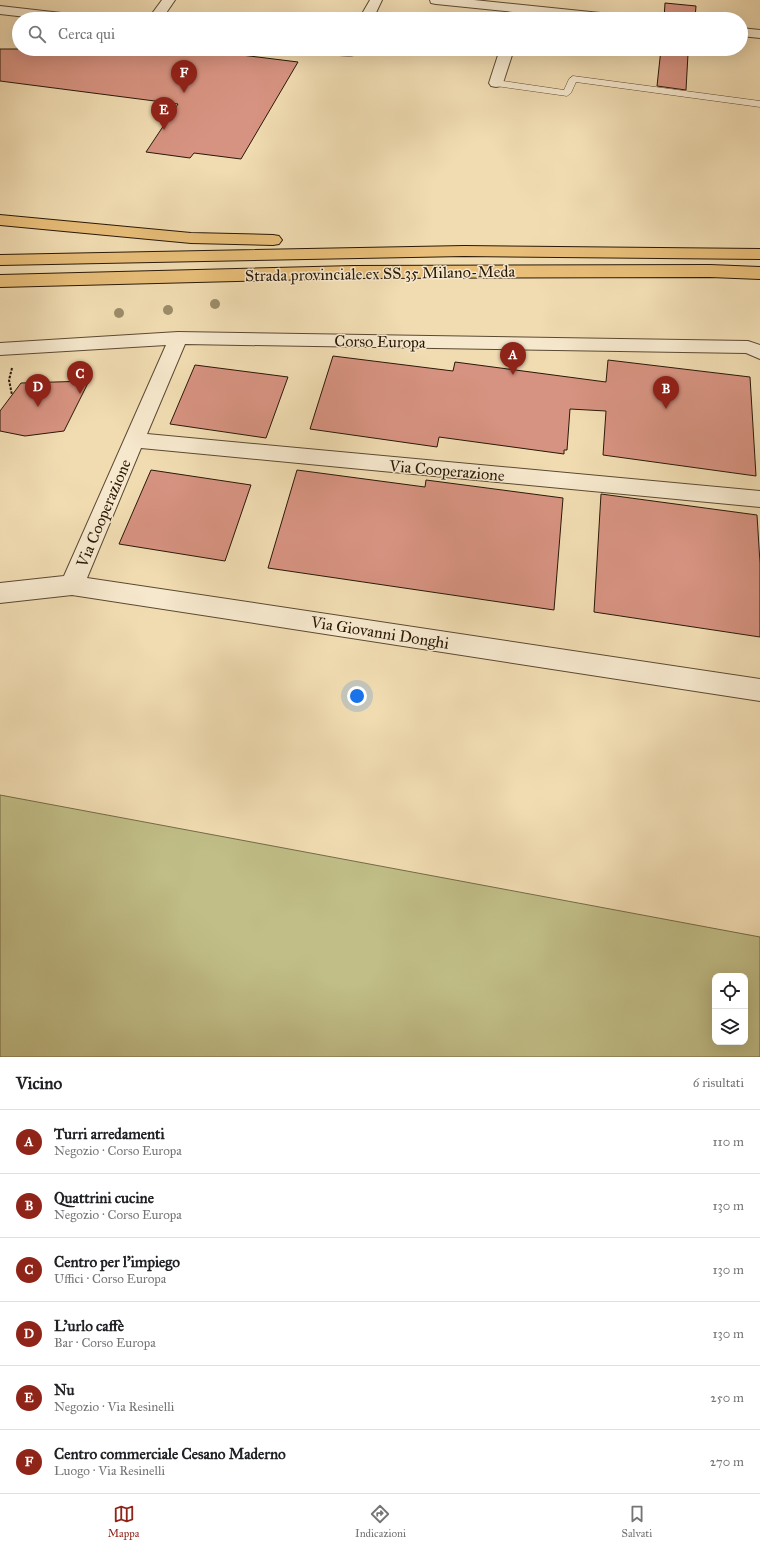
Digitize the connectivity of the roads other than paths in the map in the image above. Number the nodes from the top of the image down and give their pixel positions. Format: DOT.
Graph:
graph roads {
  1 [pos="169,0"];
  2 [pos="376,0"];
  3 [pos="436,0"];
  4 [pos="0,10"];
  5 [pos="18,12"];
  6 [pos="160,12"];
  7 [pos="370,12"];
  8 [pos="506,12"];
  9 [pos="748,33"];
  10 [pos="760,34"];
  11 [pos="505,56"];
  12 [pos="496,82"];
  13 [pos="760,104"];
  14 [pos="0,220"];
  15 [pos="464,251"];
  16 [pos="760,254"];
  17 [pos="0,260"];
  18 [pos="760,273"];
  19 [pos="0,280"];
  20 [pos="178,338"];
  21 [pos="9,348"];
  22 [pos="760,352"];
  23 [pos="134,440"];
  24 [pos="760,500"];
  25 [pos="72,586"];
  26 [pos="0,593"];
  27 [pos="760,690"];
  1 -- 6 [label="street"];
  2 -- 7 [label="street"];
  3 -- 8 [label="street"];
  4 -- 5 [label="street"];
  9 -- 10 [label="street"];
  11 -- 12 [label="street"];
  12 -- 13 [label="lane"];
  14 -- 15 [label="highway"];
  15 -- 16 [label="highway, Strada provinciale ex SS 35 Milano-Meda"];
  15 -- 17 [label="highway, Strada provinciale ex SS 35 Milano-Meda"];
  18 -- 19 [label="highway, Strada provinciale ex SS 35 Milano-Meda"];
  20 -- 21 [label="street, Corso Europa"];
  20 -- 22 [label="street, Corso Europa"];
  20 -- 23 [label="street, Via Cooperazione"];
  23 -- 24 [label="street, Via Cooperazione"];
  23 -- 25 [label="street, Via Cooperazione"];
  25 -- 26 [label="street, Via Giovanni Donghi"];
  25 -- 27 [label="street, Via Giovanni Donghi"];
}
